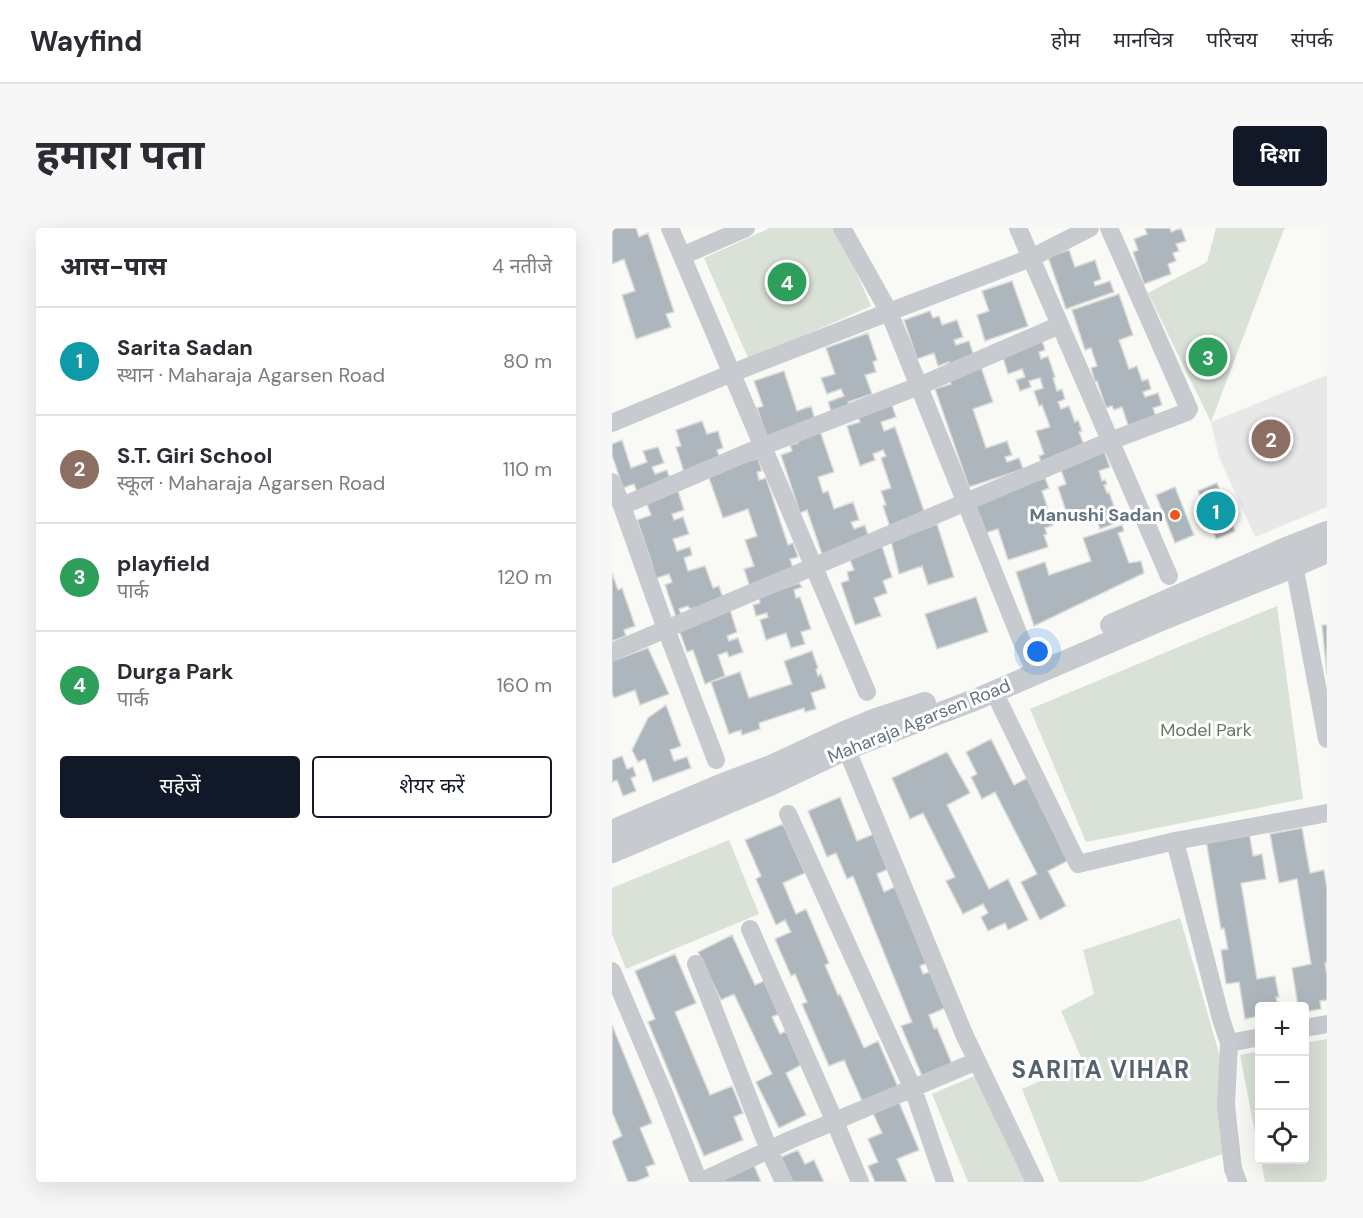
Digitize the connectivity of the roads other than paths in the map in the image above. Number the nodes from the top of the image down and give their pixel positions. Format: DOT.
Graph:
graph roads {
  1 [pos="670,228"];
  2 [pos="746,228"];
  3 [pos="842,228"];
  4 [pos="1018,228"];
  5 [pos="1090,228"];
  6 [pos="1109,228"];
  7 [pos="682,256"];
  8 [pos="1031,258"];
  9 [pos="889,312"];
  10 [pos="1060,325"];
  11 [pos="732,373"];
  12 [pos="919,386"];
  13 [pos="612,423"];
  14 [pos="1110,441"];
  15 [pos="762,446"];
  16 [pos="612,482"];
  17 [pos="966,502"];
  18 [pos="622,506"];
  19 [pos="1327,532"];
  20 [pos="1327,552"];
  21 [pos="1290,557"];
  22 [pos="814,567"];
  23 [pos="1169,576"];
  24 [pos="666,629"];
  25 [pos="612,652"];
  26 [pos="1034,666"];
  27 [pos="867,692"];
  28 [pos="1000,704"];
  29 [pos="1327,738"];
  30 [pos="843,741"];
  31 [pos="716,760"];
  32 [pos="1327,813"];
  33 [pos="788,814"];
  34 [pos="612,831"];
  35 [pos="1175,841"];
  36 [pos="612,852"];
  37 [pos="750,929"];
  38 [pos="696,964"];
  39 [pos="612,971"];
  40 [pos="1327,1024"];
  41 [pos="1309,1027"];
  42 [pos="1255,1038"];
  43 [pos="1229,1043"];
  44 [pos="976,1061"];
  45 [pos="912,1089"];
  46 [pos="835,1122"];
  47 [pos="769,1150"];
  48 [pos="699,1182"];
  49 [pos="784,1182"];
  50 [pos="860,1182"];
  51 [pos="945,1182"];
  52 [pos="1035,1182"];
  53 [pos="1238,1182"];
  1 -- 7 [label="street"];
  2 -- 7 [label="street"];
  3 -- 9 [label="street"];
  4 -- 8 [label="street"];
  5 -- 8 [label="street"];
  6 -- 14 [label="street"];
  7 -- 11 [label="street"];
  8 -- 9 [label="street"];
  8 -- 10 [label="street"];
  9 -- 11 [label="street"];
  9 -- 12 [label="street"];
  10 -- 12 [label="street"];
  10 -- 14 [label="street"];
  11 -- 13 [label="street"];
  11 -- 15 [label="street"];
  12 -- 15 [label="street"];
  12 -- 17 [label="street"];
  14 -- 17 [label="street"];
  14 -- 23 [label="street"];
  15 -- 18 [label="street"];
  15 -- 22 [label="street"];
  16 -- 18 [label="street"];
  17 -- 22 [label="street"];
  17 -- 26 [label="street"];
  18 -- 24 [label="street"];
  19 -- 21 [label="street, Maharaja Agarsen Road"];
  20 -- 21 [label="street, Maharaja Agarsen Road"];
  21 -- 26 [label="street, Maharaja Agarsen Road"];
  21 -- 29 [label="street"];
  22 -- 24 [label="street"];
  22 -- 27 [label="street"];
  24 -- 25 [label="street"];
  24 -- 31 [label="street"];
  26 -- 30 [label="street, Maharaja Agarsen Road"];
  28 -- 35 [label="street"];
  30 -- 34 [label="street, Maharaja Agarsen Road"];
  30 -- 36 [label="street, Maharaja Agarsen Road"];
  30 -- 44 [label="street"];
  32 -- 35 [label="street"];
  33 -- 45 [label="street"];
  35 -- 43 [label="street"];
  37 -- 46 [label="street"];
  38 -- 47 [label="street"];
  39 -- 48 [label="street"];
  40 -- 41 [label="street"];
  42 -- 43 [label="street"];
  43 -- 53 [label="street"];
  44 -- 45 [label="street"];
  44 -- 52 [label="street"];
  45 -- 46 [label="street"];
  45 -- 51 [label="street"];
  46 -- 47 [label="street"];
  46 -- 50 [label="street"];
  47 -- 48 [label="street"];
  47 -- 49 [label="street"];
}
